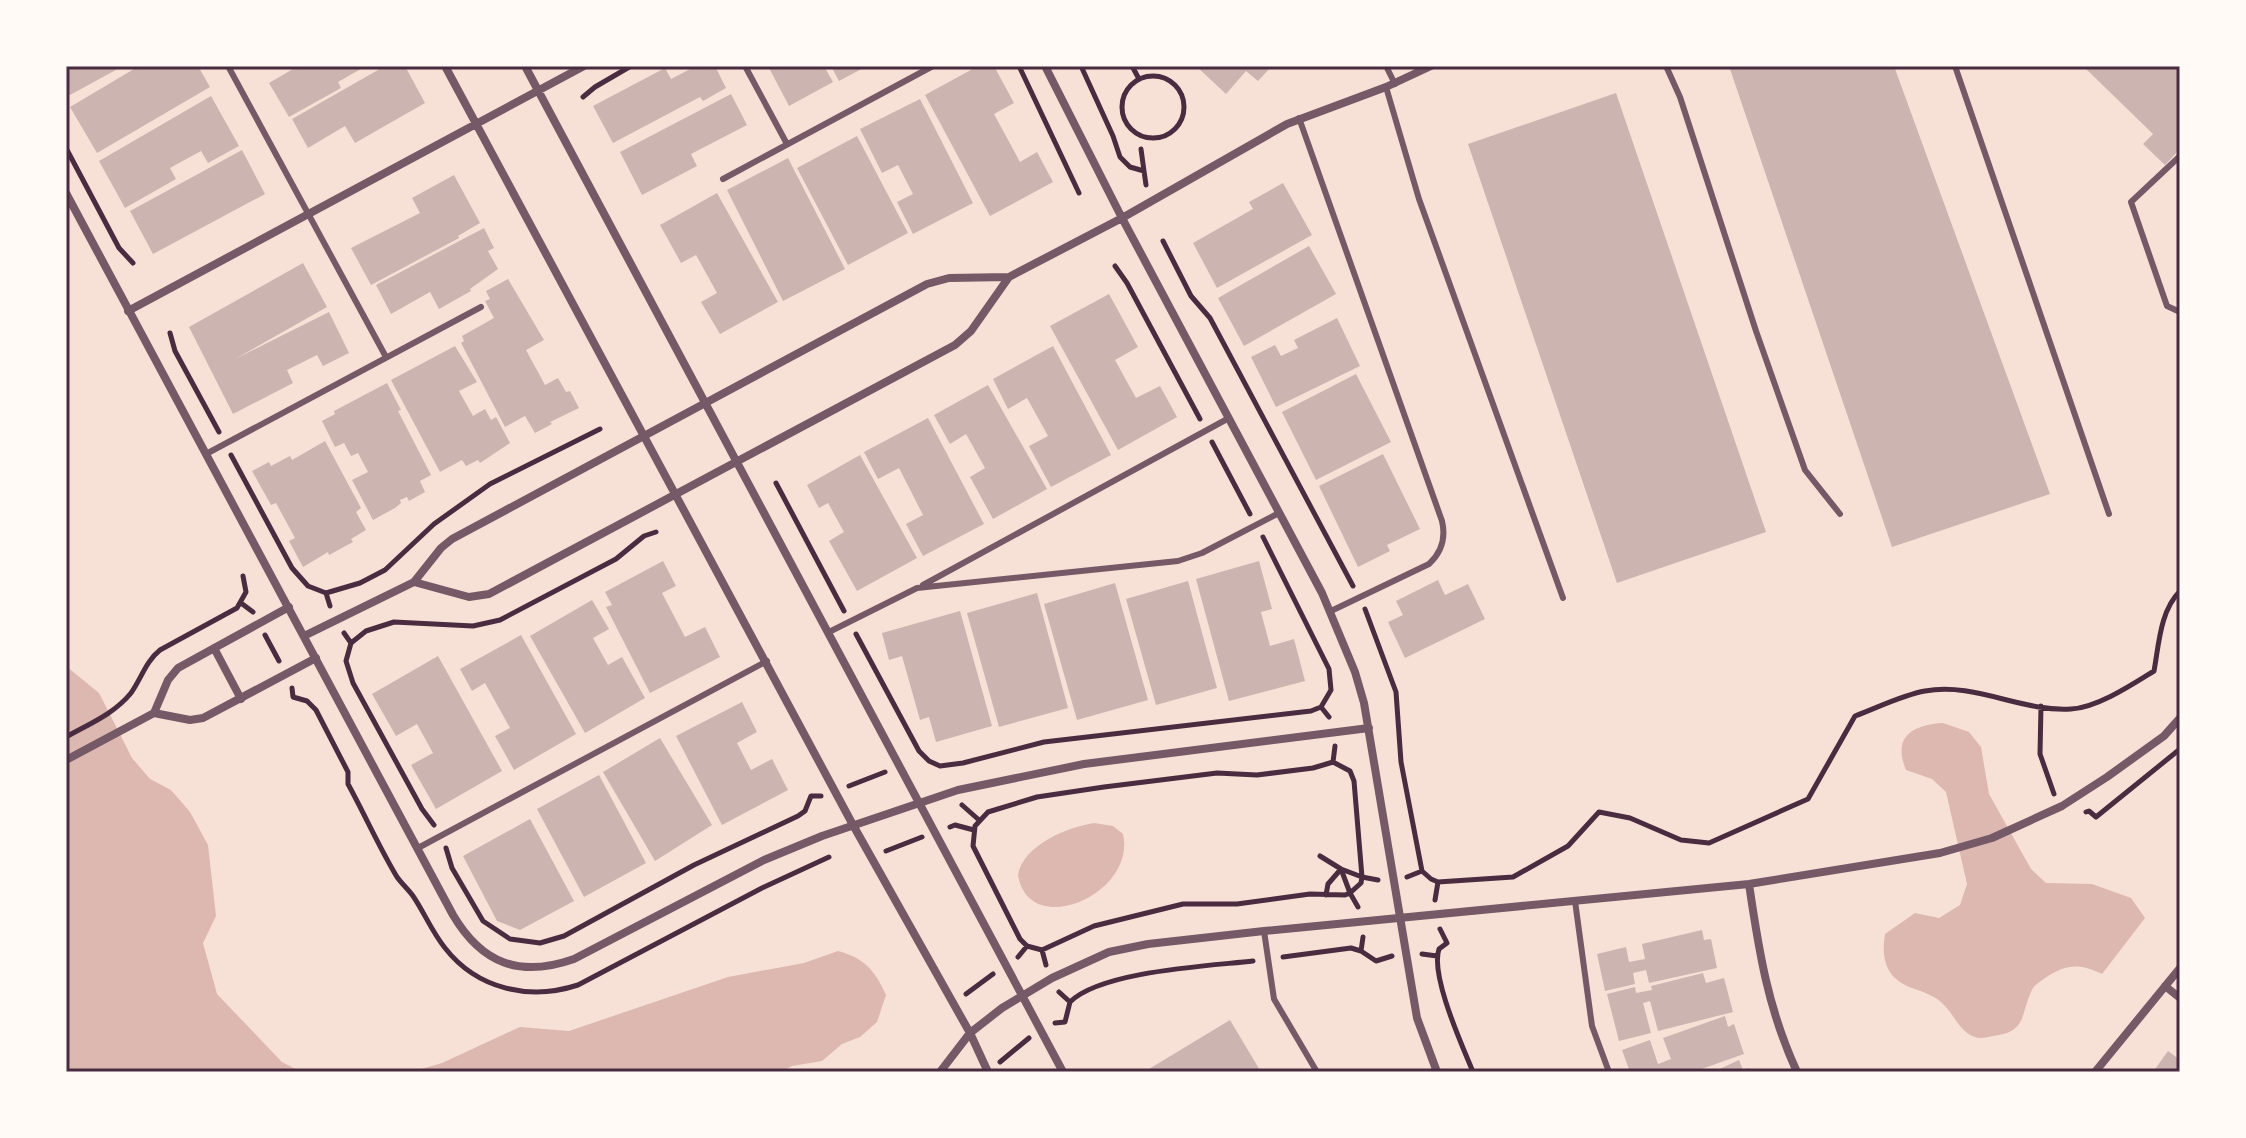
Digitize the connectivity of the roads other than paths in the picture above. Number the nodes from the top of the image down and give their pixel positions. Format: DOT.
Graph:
graph roads {
  1 [pos="228,66"];
  2 [pos="445,66"];
  3 [pos="525,66"];
  4 [pos="584,66"];
  5 [pos="745,66"];
  6 [pos="933,66"];
  7 [pos="1045,66"];
  8 [pos="1386,66"];
  9 [pos="1431,66"];
  10 [pos="1666,66"];
  11 [pos="1955,66"];
  12 [pos="1390,86"];
  13 [pos="538,91"];
  14 [pos="1299,118"];
  15 [pos="477,124"];
  16 [pos="787,144"];
  17 [pos="2180,156"];
  18 [pos="723,179"];
  19 [pos="66,193"];
  20 [pos="309,214"];
  21 [pos="1122,218"];
  22 [pos="1009,277"];
  23 [pos="481,307"];
  24 [pos="128,311"];
  25 [pos="2180,312"];
  26 [pos="386,357"];
  27 [pos="706,402"];
  28 [pos="1229,418"];
  29 [pos="645,435"];
  30 [pos="206,454"];
  31 [pos="737,461"];
  32 [pos="676,493"];
  33 [pos="1279,513"];
  34 [pos="1840,514"];
  35 [pos="2109,514"];
  36 [pos="414,582"];
  37 [pos="917,588"];
  38 [pos="1563,598"];
  39 [pos="289,607"];
  40 [pos="1331,611"];
  41 [pos="829,632"];
  42 [pos="304,636"];
  43 [pos="214,648"];
  44 [pos="316,658"];
  45 [pos="767,661"];
  46 [pos="241,699"];
  47 [pos="154,713"];
  48 [pos="2180,718"];
  49 [pos="1369,728"];
  50 [pos="66,760"];
  51 [pos="920,803"];
  52 [pos="853,825"];
  53 [pos="418,848"];
  54 [pos="1749,884"];
  55 [pos="1575,901"];
  56 [pos="1401,918"];
  57 [pos="1264,931"];
  58 [pos="2180,968"];
  59 [pos="2165,986"];
  60 [pos="1023,995"];
  61 [pos="2180,998"];
  62 [pos="970,1033"];
  63 [pos="940,1072"];
  64 [pos="988,1072"];
  65 [pos="1063,1072"];
  66 [pos="1317,1072"];
  67 [pos="1437,1072"];
  68 [pos="1609,1072"];
  69 [pos="1797,1072"];
  70 [pos="2095,1072"];
  1 -- 20 [label="lane"];
  2 -- 15 [label="street"];
  3 -- 13 [label="street"];
  4 -- 13 [label="street"];
  5 -- 16 [label="lane"];
  6 -- 16 [label="lane"];
  7 -- 21 [label="street"];
  8 -- 12 [label="lane"];
  9 -- 12 [label="street"];
  10 -- 34 [label="lane"];
  11 -- 35 [label="lane"];
  12 -- 14 [label="street"];
  12 -- 38 [label="lane"];
  13 -- 15 [label="street"];
  13 -- 27 [label="street"];
  14 -- 21 [label="street"];
  14 -- 40 [label="lane"];
  15 -- 20 [label="street"];
  15 -- 29 [label="street"];
  16 -- 18 [label="lane"];
  17 -- 25 [label="lane"];
  19 -- 24 [label="street"];
  20 -- 24 [label="street"];
  20 -- 26 [label="lane"];
  21 -- 22 [label="street"];
  21 -- 28 [label="street"];
  22 -- 27 [label="street"];
  22 -- 31 [label="street"];
  23 -- 26 [label="lane"];
  24 -- 30 [label="street"];
  26 -- 30 [label="lane"];
  27 -- 29 [label="street"];
  27 -- 31 [label="street"];
  28 -- 33 [label="street"];
  28 -- 37 [label="lane"];
  29 -- 32 [label="street"];
  29 -- 36 [label="street"];
  30 -- 39 [label="street"];
  31 -- 32 [label="street"];
  31 -- 41 [label="street"];
  32 -- 36 [label="street"];
  32 -- 45 [label="street"];
  33 -- 37 [label="lane"];
  33 -- 40 [label="street"];
  36 -- 42 [label="street"];
  37 -- 41 [label="lane"];
  39 -- 42 [label="street"];
  39 -- 43 [label="street"];
  40 -- 49 [label="street"];
  41 -- 51 [label="street"];
  42 -- 44 [label="street"];
  43 -- 46 [label="street"];
  43 -- 47 [label="street"];
  44 -- 46 [label="street"];
  44 -- 53 [label="street"];
  45 -- 52 [label="street"];
  45 -- 53 [label="lane"];
  46 -- 47 [label="street"];
  47 -- 50 [label="street"];
  48 -- 54 [label="street"];
  49 -- 51 [label="street"];
  49 -- 56 [label="street"];
  51 -- 52 [label="street"];
  51 -- 60 [label="street"];
  52 -- 53 [label="street"];
  52 -- 62 [label="street"];
  54 -- 55 [label="street"];
  54 -- 69 [label="street"];
  55 -- 56 [label="street"];
  55 -- 68 [label="lane"];
  56 -- 57 [label="street"];
  56 -- 67 [label="street"];
  57 -- 60 [label="street"];
  57 -- 66 [label="lane"];
  58 -- 59 [label="street"];
  59 -- 61 [label="street"];
  59 -- 70 [label="street"];
  60 -- 62 [label="street"];
  60 -- 65 [label="street"];
  62 -- 63 [label="street"];
  62 -- 64 [label="street"];
}
